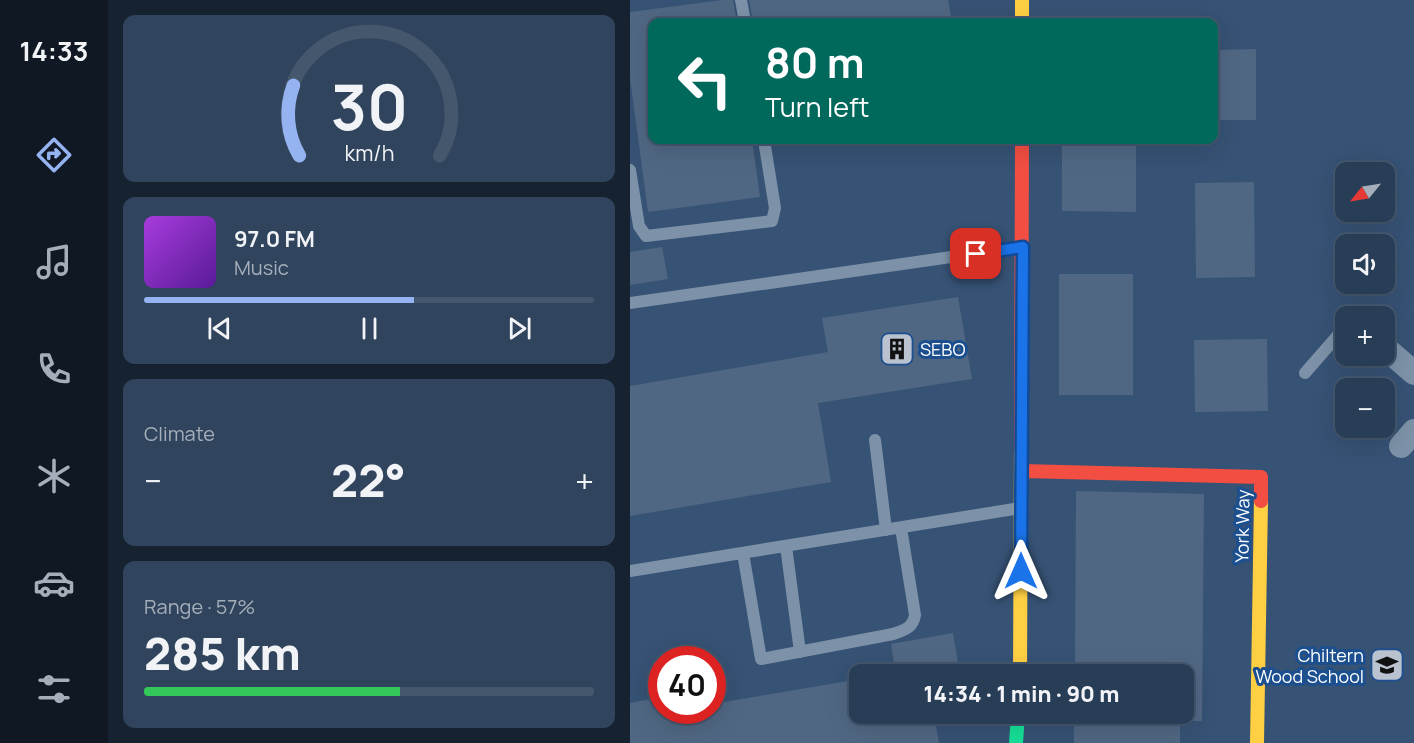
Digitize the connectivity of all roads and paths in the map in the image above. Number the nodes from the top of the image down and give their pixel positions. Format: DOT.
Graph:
graph roads {
  1 [pos="741,0"];
  2 [pos="1022,0"];
  3 [pos="744,18"];
  4 [pos="1022,18"];
  5 [pos="765,144"];
  6 [pos="1022,144"];
  7 [pos="630,170"];
  8 [pos="1023,247"];
  9 [pos="630,303"];
  10 [pos="1335,339"];
  11 [pos="1395,357"];
  12 [pos="1305,373"];
  13 [pos="1414,374"];
  14 [pos="874,440"];
  15 [pos="1022,471"];
  16 [pos="1022,508"];
  17 [pos="901,528"];
  18 [pos="886,530"];
  19 [pos="786,546"];
  20 [pos="743,552"];
  21 [pos="630,570"];
  22 [pos="800,652"];
  23 [pos="1021,664"];
  24 [pos="1017,724"];
  25 [pos="1016,743"];
  26 [pos="1257,743"];
  1 -- 3 [label="lane"];
  2 -- 4 [label="street"];
  5 -- 7 [label="lane"];
  6 -- 8 [label="street"];
  8 -- 9 [label="lane"];
  8 -- 15 [label="street"];
  10 -- 12 [label="lane"];
  11 -- 13 [label="street"];
  14 -- 18 [label="lane"];
  15 -- 16 [label="street"];
  15 -- 26 [label="street, York Way"];
  16 -- 17 [label="lane"];
  16 -- 23 [label="street"];
  17 -- 18 [label="lane"];
  17 -- 22 [label="lane"];
  18 -- 19 [label="lane"];
  19 -- 20 [label="lane"];
  19 -- 22 [label="lane"];
  20 -- 21 [label="lane"];
  20 -- 22 [label="lane"];
  24 -- 25 [label="street"];
}
